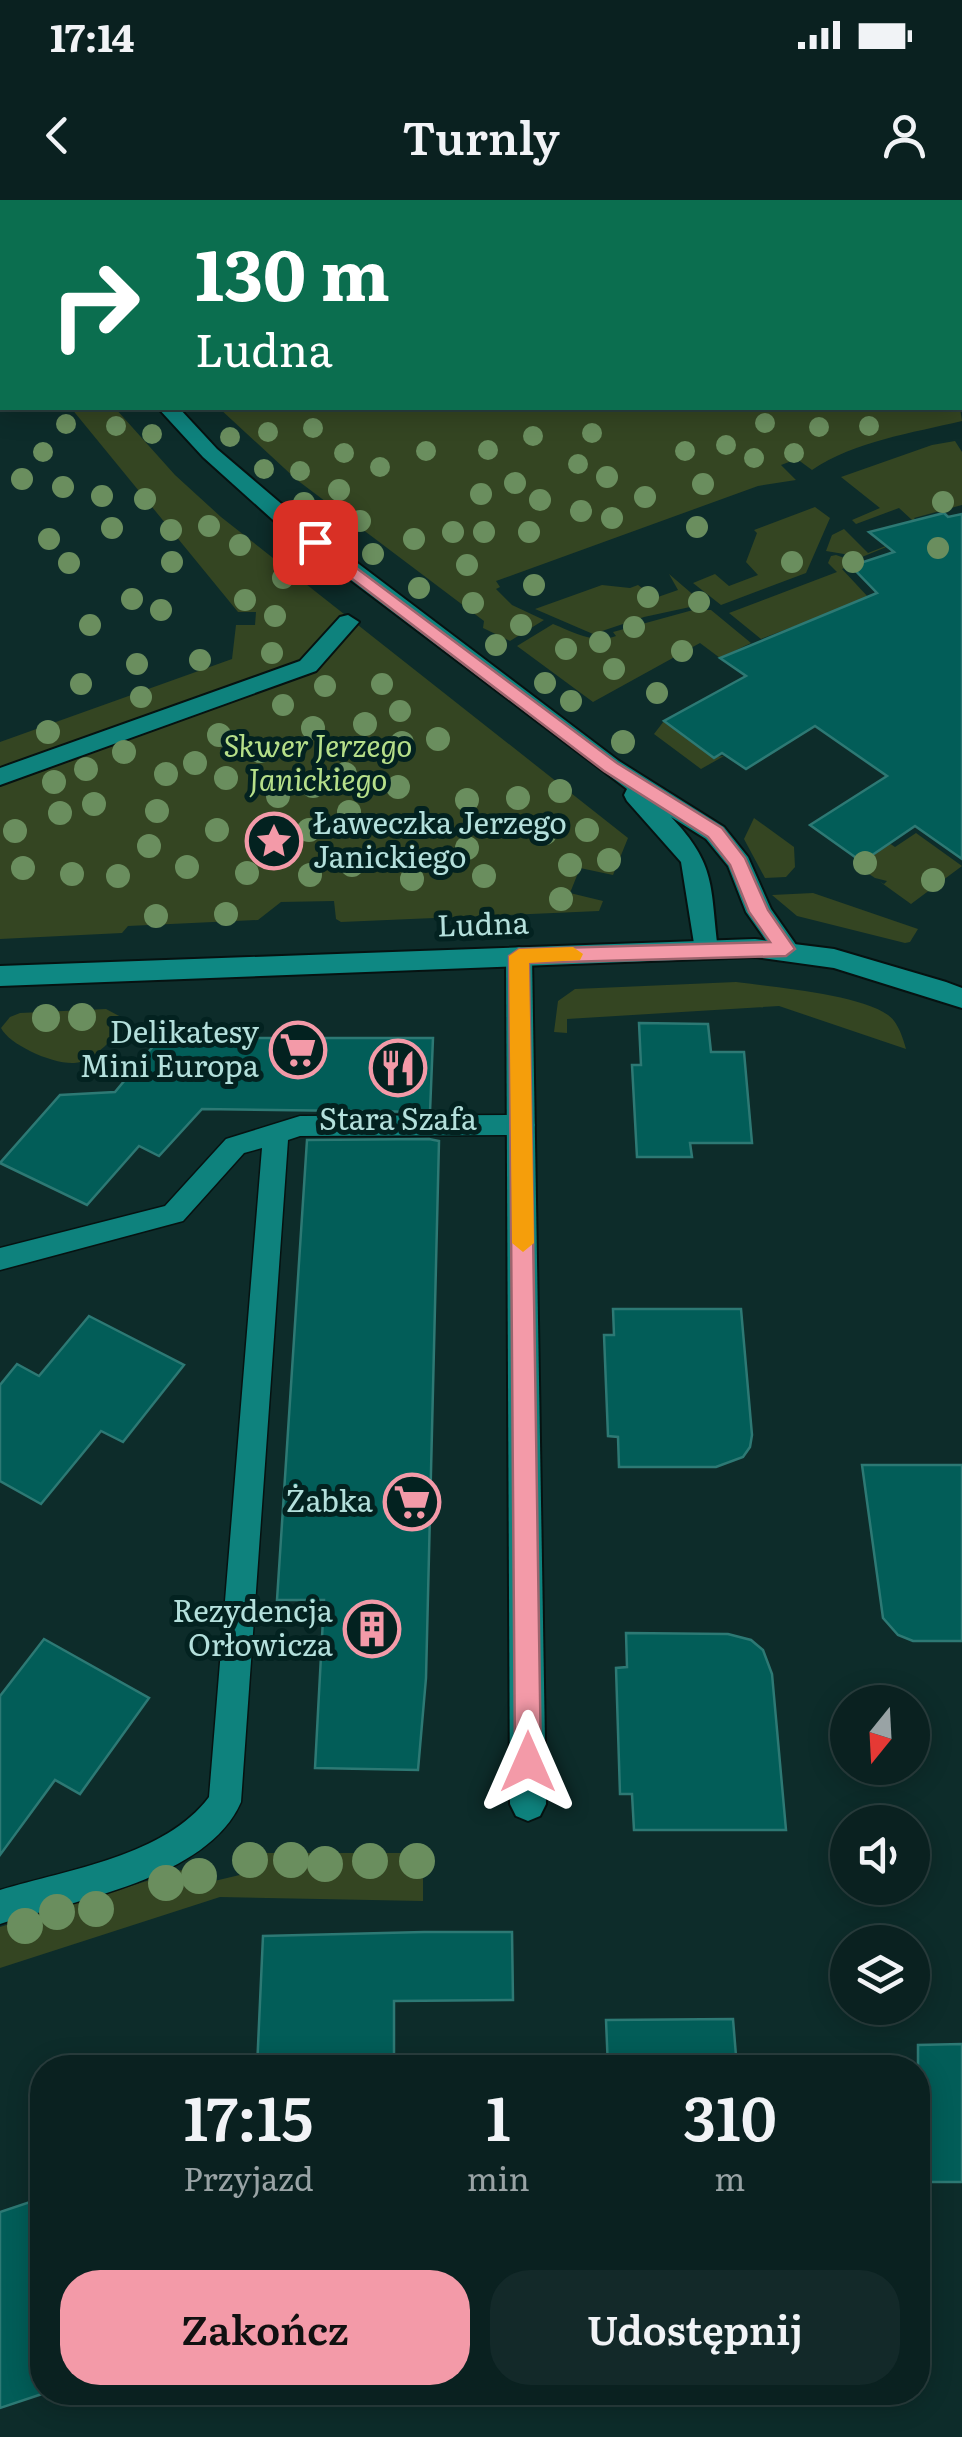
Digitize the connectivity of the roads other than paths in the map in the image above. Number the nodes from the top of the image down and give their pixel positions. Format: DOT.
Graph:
graph roads {
  1 [pos="170,410"];
  2 [pos="348,622"];
  3 [pos="610,767"];
  4 [pos="0,777"];
  5 [pos="705,949"];
  6 [pos="786,949"];
  7 [pos="519,956"];
  8 [pos="0,976"];
  9 [pos="962,998"];
  10 [pos="522,1125"];
  11 [pos="276,1133"];
  12 [pos="0,1259"];
  13 [pos="528,1804"];
  14 [pos="0,1907"];
  1 -- 3 [label="street"];
  2 -- 4 [label="street"];
  3 -- 5 [label="street"];
  3 -- 6 [label="street"];
  5 -- 6 [label="street, Ludna"];
  5 -- 7 [label="street, Ludna"];
  6 -- 9 [label="street, Ludna"];
  7 -- 8 [label="street, Ludna"];
  7 -- 10 [label="street"];
  10 -- 11 [label="lane"];
  10 -- 13 [label="street"];
  11 -- 12 [label="lane"];
  11 -- 14 [label="lane"];
}
